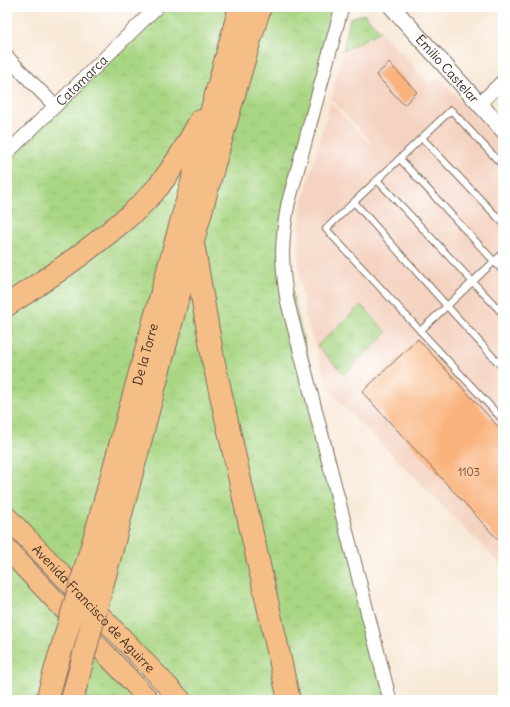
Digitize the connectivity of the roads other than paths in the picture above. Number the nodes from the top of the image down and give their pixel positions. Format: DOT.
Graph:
graph roads {
  1 [pos="157,7"];
  2 [pos="240,7"];
  3 [pos="260,7"];
  4 [pos="342,7"];
  5 [pos="392,7"];
  6 [pos="7,57"];
  7 [pos="503,81"];
  8 [pos="219,82"];
  9 [pos="479,104"];
  10 [pos="55,106"];
  11 [pos="503,130"];
  12 [pos="422,138"];
  13 [pos="7,153"];
  14 [pos="400,158"];
  15 [pos="503,166"];
  16 [pos="377,180"];
  17 [pos="354,202"];
  18 [pos="503,223"];
  19 [pos="193,242"];
  20 [pos="503,252"];
  21 [pos="494,261"];
  22 [pos="503,270"];
  23 [pos="472,282"];
  24 [pos="7,305"];
  25 [pos="447,306"];
  26 [pos="503,314"];
  27 [pos="420,331"];
  28 [pos="503,368"];
  29 [pos="503,420"];
  30 [pos="7,517"];
  31 [pos="107,531"];
  32 [pos="7,549"];
  33 [pos="74,693"];
  34 [pos="47,700"];
  35 [pos="149,700"];
  36 [pos="181,700"];
  37 [pos="289,700"];
  38 [pos="390,700"];
  1 -- 10 [label="street, Catamarca"];
  2 -- 8 [label="highway, De la Torre"];
  3 -- 19 [label="highway, De la Torre"];
  4 -- 38 [label="street"];
  5 -- 9 [label="street, Emilio Castelar"];
  6 -- 10 [label="street"];
  7 -- 9 [label="street"];
  8 -- 24 [label="highway"];
  8 -- 31 [label="highway, De la Torre"];
  9 -- 11 [label="street, Emilio Castelar"];
  10 -- 13 [label="street, Catamarca"];
  12 -- 14 [label="lane"];
  12 -- 15 [label="lane"];
  12 -- 18 [label="lane"];
  14 -- 16 [label="lane"];
  14 -- 21 [label="lane"];
  16 -- 17 [label="lane"];
  16 -- 23 [label="lane"];
  17 -- 25 [label="lane"];
  17 -- 27 [label="lane"];
  19 -- 31 [label="highway, De la Torre"];
  19 -- 37 [label="highway"];
  20 -- 21 [label="lane"];
  21 -- 22 [label="lane"];
  21 -- 23 [label="lane"];
  23 -- 25 [label="lane"];
  23 -- 26 [label="lane"];
  25 -- 27 [label="lane"];
  25 -- 28 [label="lane"];
  27 -- 29 [label="lane"];
  30 -- 36 [label="main road, Avenida Francisco de Aguirre"];
  31 -- 33 [label="highway, De la Torre, bridge"];
  31 -- 34 [label="highway, De la Torre, bridge"];
  32 -- 35 [label="main road, Avenida Francisco de Aguirre"];
}
